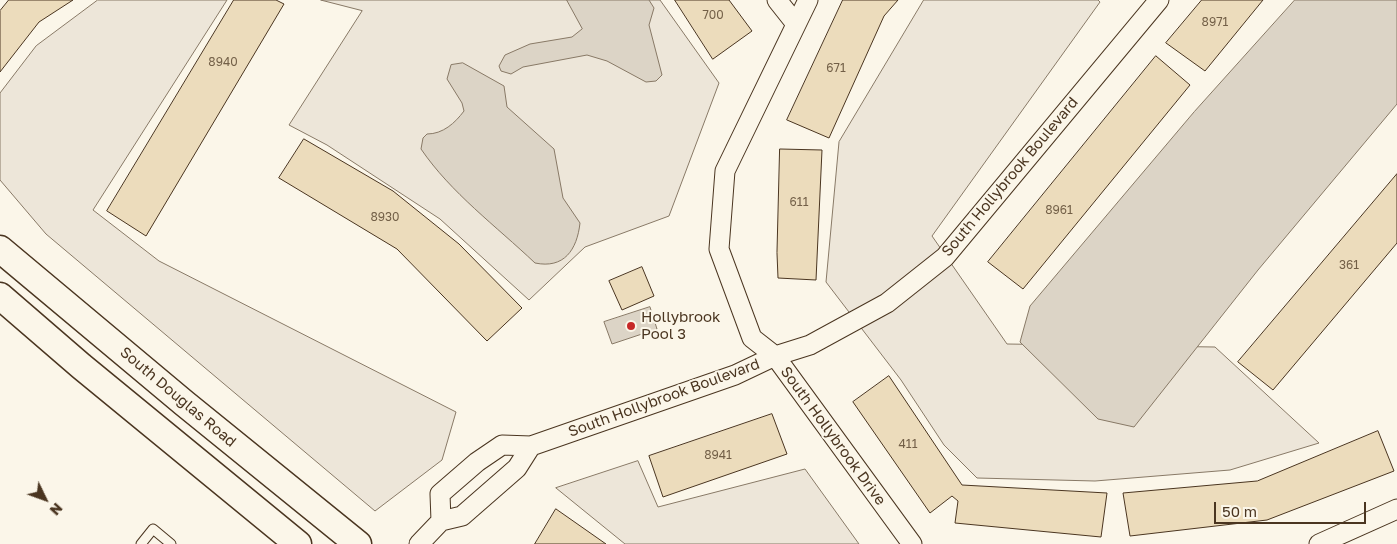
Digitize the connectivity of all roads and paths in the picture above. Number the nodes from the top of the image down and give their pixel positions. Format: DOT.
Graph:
graph roads {
  1 [pos="777,0"];
  2 [pos="808,0"];
  3 [pos="1159,0"];
  4 [pos="796,24"];
  5 [pos="0,249"];
  6 [pos="0,296"];
  7 [pos="775,356"];
  8 [pos="531,446"];
  9 [pos="1397,509"];
  10 [pos="441,521"];
  11 [pos="141,544"];
  12 [pos="171,544"];
  13 [pos="298,544"];
  14 [pos="358,544"];
  15 [pos="419,544"];
  16 [pos="912,544"];
  17 [pos="1319,544"];
  1 -- 4 [label="street"];
  2 -- 4 [label="street, South Hollybrook Drive"];
  3 -- 7 [label="street, South Hollybrook Boulevard"];
  4 -- 7 [label="street, South Hollybrook Drive"];
  5 -- 14 [label="main road, South Douglas Road"];
  6 -- 13 [label="main road"];
  7 -- 8 [label="street, South Hollybrook Boulevard"];
  7 -- 16 [label="street, South Hollybrook Drive"];
  8 -- 10 [label="street"];
  8 -- 10 [label="street, South Hollybrook Boulevard"];
  9 -- 17 [label="street"];
  10 -- 15 [label="street"];
  11 -- 12 [label="lane"];
}
